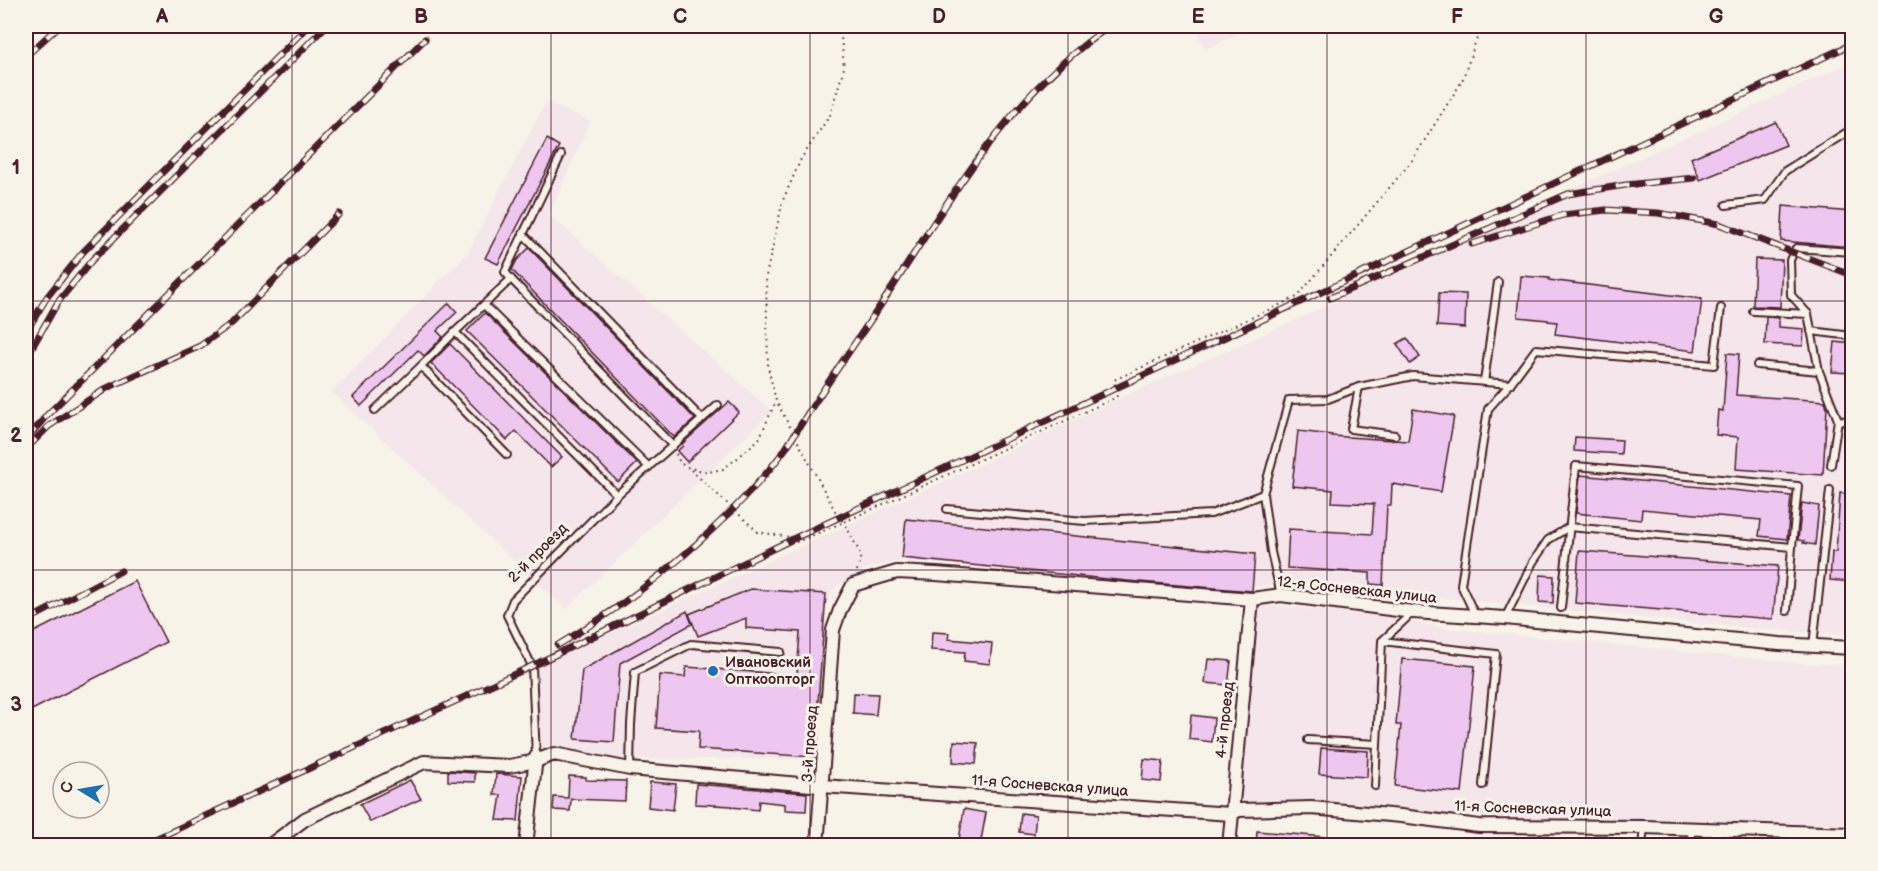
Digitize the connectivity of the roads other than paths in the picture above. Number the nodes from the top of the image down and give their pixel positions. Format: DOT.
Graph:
graph roads {
  1 [pos="1852,129"];
  2 [pos="561,155"];
  3 [pos="1726,205"];
  4 [pos="523,234"];
  5 [pos="1852,252"];
  6 [pos="511,279"];
  7 [pos="1498,282"];
  8 [pos="484,305"];
  9 [pos="1721,308"];
  10 [pos="1753,311"];
  11 [pos="1808,314"];
  12 [pos="1811,331"];
  13 [pos="455,332"];
  14 [pos="1852,336"];
  15 [pos="1758,365"];
  16 [pos="421,366"];
  17 [pos="1819,371"];
  18 [pos="1484,382"];
  19 [pos="1510,384"];
  20 [pos="1359,387"];
  21 [pos="718,405"];
  22 [pos="375,410"];
  23 [pos="702,419"];
  24 [pos="1838,420"];
  25 [pos="1852,422"];
  26 [pos="1395,435"];
  27 [pos="673,446"];
  28 [pos="507,455"];
  29 [pos="1831,465"];
  30 [pos="649,467"];
  31 [pos="1830,490"];
  32 [pos="1263,494"];
  33 [pos="617,495"];
  34 [pos="947,509"];
  35 [pos="1569,527"];
  36 [pos="1792,547"];
  37 [pos="1281,595"];
  38 [pos="1252,598"];
  39 [pos="1561,608"];
  40 [pos="840,610"];
  41 [pos="1786,610"];
  42 [pos="1413,612"];
  43 [pos="1475,616"];
  44 [pos="1505,618"];
  45 [pos="1382,641"];
  46 [pos="1814,646"];
  47 [pos="1852,648"];
  48 [pos="781,652"];
  49 [pos="1308,740"];
  50 [pos="1377,744"];
  51 [pos="536,759"];
  52 [pos="630,769"];
  53 [pos="1484,785"];
  54 [pos="822,786"];
  55 [pos="1376,786"];
  56 [pos="1231,814"];
  57 [pos="1644,826"];
  58 [pos="1692,829"];
  59 [pos="1852,834"];
  60 [pos="1838,839"];
  61 [pos="269,846"];
  62 [pos="526,846"];
  63 [pos="818,846"];
  64 [pos="1229,846"];
  65 [pos="1642,846"];
  66 [pos="1690,846"];
  1 -- 3 [label="lane"];
  2 -- 4 [label="lane"];
  4 -- 6 [label="lane"];
  4 -- 23 [label="lane"];
  5 -- 11 [label="lane"];
  6 -- 8 [label="lane"];
  6 -- 27 [label="lane"];
  7 -- 18 [label="lane"];
  8 -- 13 [label="lane"];
  8 -- 30 [label="lane"];
  9 -- 19 [label="lane"];
  10 -- 11 [label="lane"];
  11 -- 12 [label="lane"];
  12 -- 14 [label="lane"];
  12 -- 17 [label="lane"];
  13 -- 16 [label="lane"];
  13 -- 33 [label="lane"];
  15 -- 17 [label="lane"];
  16 -- 22 [label="lane"];
  16 -- 28 [label="lane"];
  17 -- 24 [label="lane"];
  18 -- 19 [label="lane"];
  18 -- 20 [label="lane"];
  19 -- 43 [label="lane"];
  20 -- 26 [label="lane"];
  20 -- 32 [label="lane"];
  21 -- 23 [label="lane, 2-й проезд"];
  23 -- 27 [label="lane, 2-й проезд"];
  24 -- 25 [label="lane"];
  24 -- 29 [label="lane"];
  27 -- 30 [label="lane, 2-й проезд"];
  30 -- 33 [label="lane, 2-й проезд"];
  31 -- 46 [label="lane"];
  32 -- 34 [label="lane"];
  32 -- 37 [label="lane"];
  33 -- 51 [label="lane, 2-й проезд"];
  35 -- 36 [label="lane"];
  35 -- 36 [label="lane"];
  35 -- 39 [label="lane"];
  35 -- 44 [label="lane"];
  36 -- 41 [label="lane"];
  37 -- 38 [label="street, 12-я Сосневская улица"];
  37 -- 42 [label="street, 12-я Сосневская улица"];
  38 -- 40 [label="street, 12-я Сосневская улица"];
  38 -- 56 [label="street, 4-й проезд"];
  40 -- 54 [label="street, 3-й проезд"];
  42 -- 43 [label="street, 12-я Сосневская улица"];
  42 -- 45 [label="lane"];
  43 -- 44 [label="street, 12-я Сосневская улица"];
  44 -- 46 [label="street, 12-я Сосневская улица"];
  45 -- 50 [label="lane"];
  45 -- 53 [label="lane"];
  46 -- 47 [label="street, 12-я Сосневская улица"];
  48 -- 52 [label="lane"];
  49 -- 50 [label="lane"];
  50 -- 55 [label="lane"];
  51 -- 52 [label="street, 11-я Сосневская улица"];
  51 -- 61 [label="street, 11-я Сосневская улица"];
  51 -- 62 [label="street, 2-й проезд"];
  52 -- 54 [label="street, 11-я Сосневская улица"];
  54 -- 56 [label="street, 11-я Сосневская улица"];
  54 -- 63 [label="street, 3-й проезд"];
  56 -- 57 [label="street, 11-я Сосневская улица"];
  56 -- 64 [label="street, 4-й проезд"];
  57 -- 58 [label="street, 11-я Сосневская улица"];
  57 -- 65 [label="lane"];
  58 -- 60 [label="street, 11-я Сосневская улица"];
  58 -- 66 [label="lane"];
  59 -- 60 [label="street, 11-я Сосневская улица"];
}
